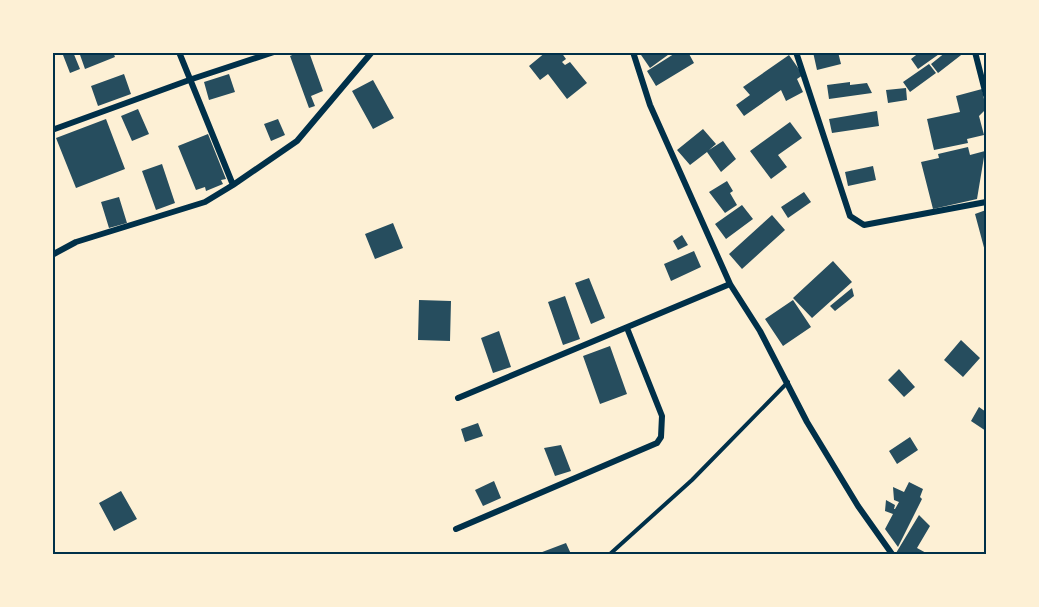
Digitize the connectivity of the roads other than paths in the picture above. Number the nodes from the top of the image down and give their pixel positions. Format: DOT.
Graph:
graph roads {
  1 [pos="179,52"];
  2 [pos="274,52"];
  3 [pos="372,52"];
  4 [pos="633,52"];
  5 [pos="796,52"];
  6 [pos="975,52"];
  7 [pos="192,79"];
  8 [pos="987,95"];
  9 [pos="52,130"];
  10 [pos="233,185"];
  11 [pos="987,202"];
  12 [pos="52,255"];
  13 [pos="730,284"];
  14 [pos="627,328"];
  15 [pos="788,382"];
  16 [pos="459,398"];
  17 [pos="456,529"];
  18 [pos="610,555"];
  19 [pos="892,555"];
  1 -- 7 [label="street"];
  2 -- 7 [label="street"];
  3 -- 10 [label="street"];
  4 -- 13 [label="street"];
  5 -- 11 [label="street"];
  6 -- 8 [label="street"];
  7 -- 9 [label="street"];
  7 -- 10 [label="street"];
  10 -- 12 [label="street"];
  13 -- 14 [label="street"];
  13 -- 15 [label="street"];
  14 -- 16 [label="street"];
  14 -- 17 [label="street"];
  15 -- 18 [label="lane"];
  15 -- 19 [label="street"];
}
